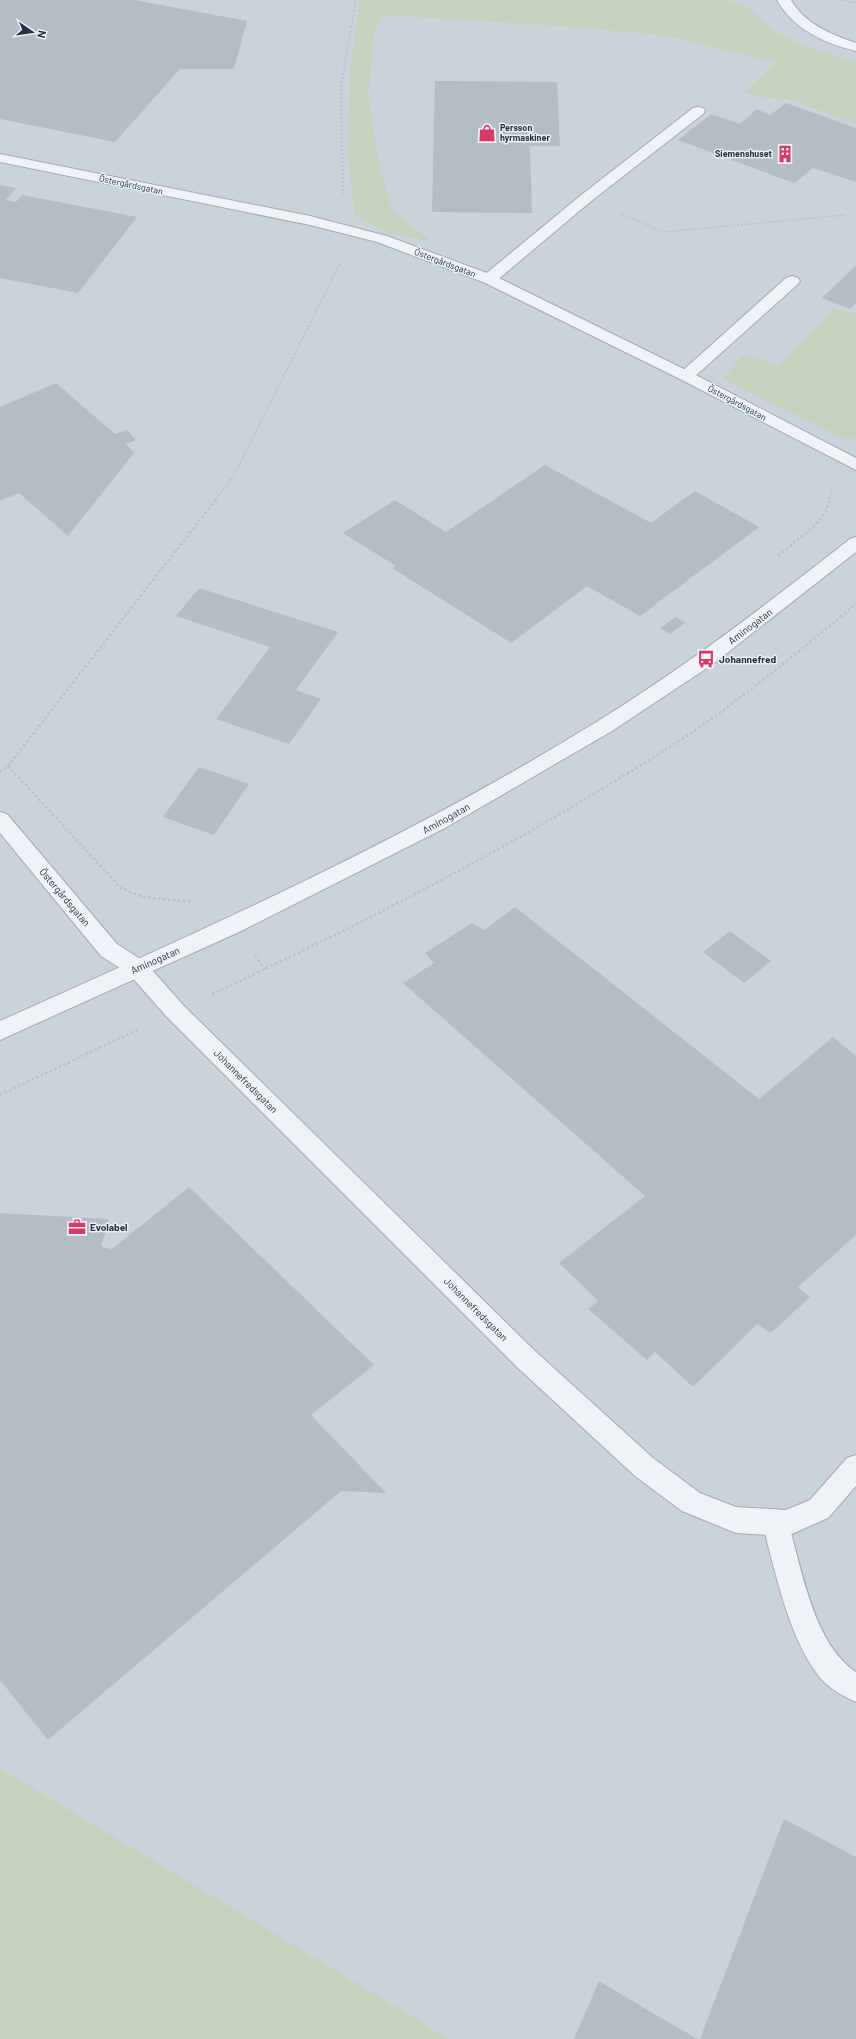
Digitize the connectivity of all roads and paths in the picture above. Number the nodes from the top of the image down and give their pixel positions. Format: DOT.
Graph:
graph roads {
  1 [pos="356,0"];
  2 [pos="784,0"];
  3 [pos="841,0"];
  4 [pos="856,3"];
  5 [pos="856,48"];
  6 [pos="698,111"];
  7 [pos="0,158"];
  8 [pos="584,199"];
  9 [pos="845,215"];
  10 [pos="343,230"];
  11 [pos="489,279"];
  12 [pos="792,281"];
  13 [pos="686,376"];
  14 [pos="853,464"];
  15 [pos="856,543"];
  16 [pos="772,561"];
  17 [pos="856,604"];
  18 [pos="8,766"];
  19 [pos="0,772"];
  20 [pos="0,819"];
  21 [pos="198,900"];
  22 [pos="137,968"];
  23 [pos="176,1011"];
  24 [pos="0,1031"];
  25 [pos="0,1095"];
  26 [pos="854,1472"];
  27 [pos="775,1522"];
  28 [pos="856,1688"];
  1 -- 10 [label="path"];
  2 -- 5 [label="street"];
  3 -- 4 [label="path"];
  6 -- 8 [label="street"];
  7 -- 10 [label="street, Östergårdsgatan"];
  8 -- 9 [label="path"];
  8 -- 11 [label="street"];
  10 -- 11 [label="street, Östergårdsgatan"];
  10 -- 18 [label="path"];
  11 -- 13 [label="street, Östergårdsgatan"];
  12 -- 13 [label="street"];
  13 -- 14 [label="street, Östergårdsgatan"];
  14 -- 16 [label="path"];
  15 -- 22 [label="street, Aminogatan"];
  17 -- 23 [label="path"];
  18 -- 19 [label="path"];
  18 -- 21 [label="path"];
  20 -- 22 [label="street, Östergårdsgatan"];
  22 -- 23 [label="street, Johannefredsgatan"];
  22 -- 24 [label="street, Aminogatan"];
  23 -- 25 [label="path"];
  23 -- 27 [label="street, Johannefredsgatan"];
  26 -- 27 [label="street, Johannefredsgatan"];
  27 -- 28 [label="street"];
}
